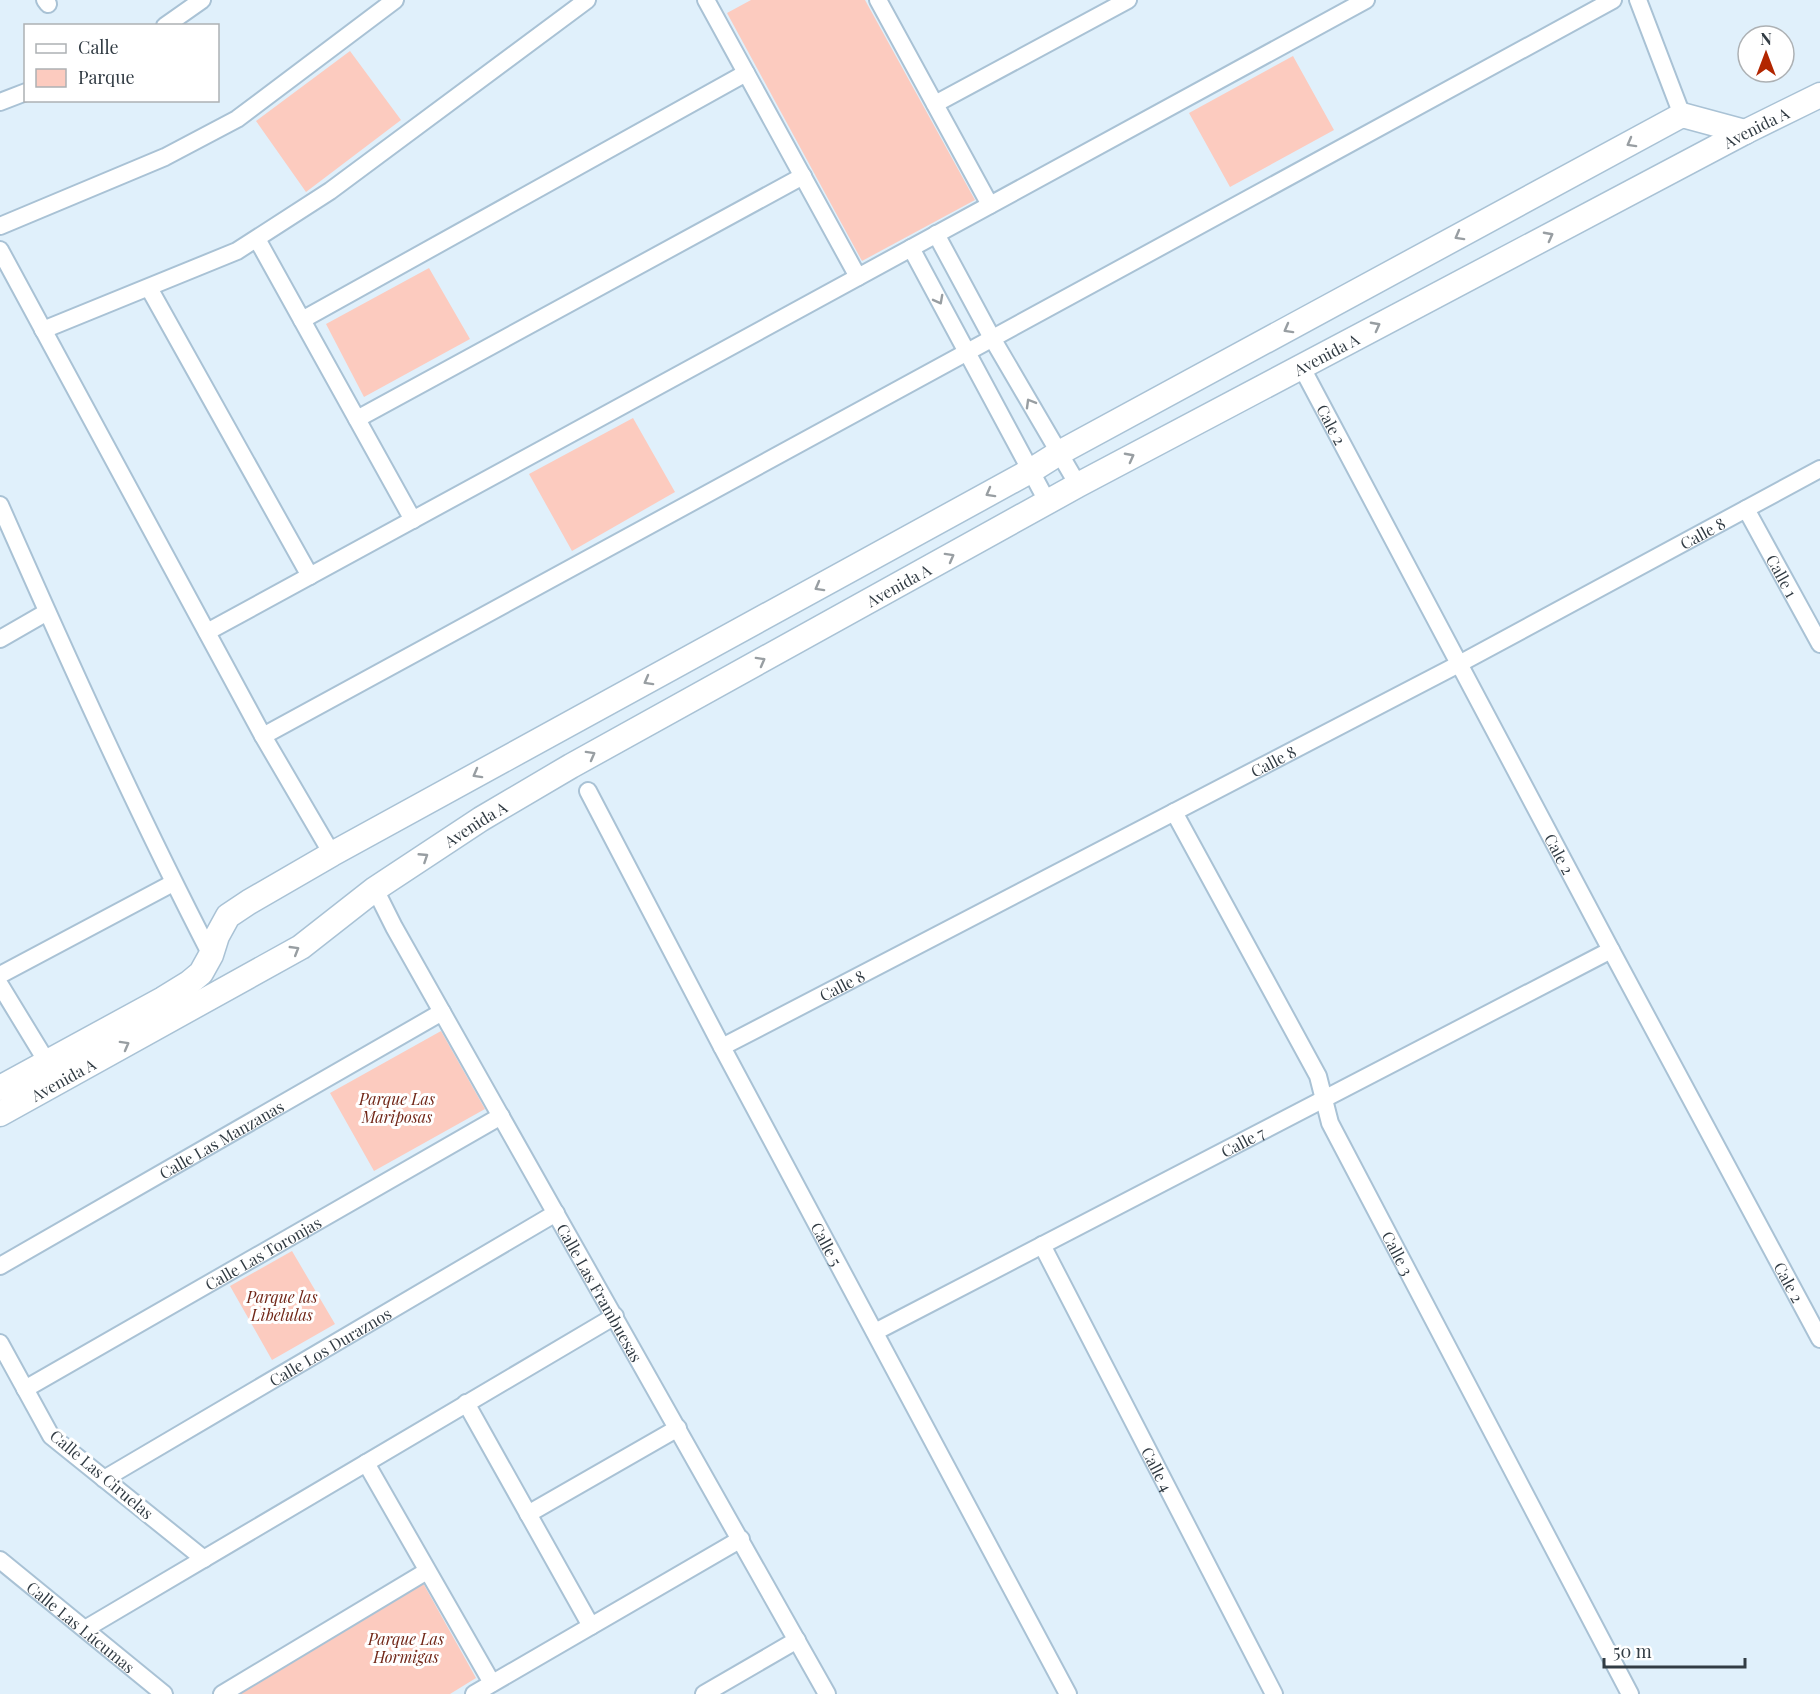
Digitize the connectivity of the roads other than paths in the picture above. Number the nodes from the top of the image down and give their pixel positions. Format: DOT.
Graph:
graph roads {
  1 [pos="202,0"];
  2 [pos="395,0"];
  3 [pos="587,0"];
  4 [pos="706,0"];
  5 [pos="1128,0"];
  6 [pos="1366,0"];
  7 [pos="1612,0"];
  8 [pos="1638,0"];
  9 [pos="881,1"];
  10 [pos="168,24"];
  11 [pos="746,73"];
  12 [pos="24,93"];
  13 [pos="1820,96"];
  14 [pos="0,102"];
  15 [pos="935,104"];
  16 [pos="1682,115"];
  17 [pos="1745,132"];
  18 [pos="803,177"];
  19 [pos="990,205"];
  20 [pos="0,226"];
  21 [pos="936,234"];
  22 [pos="257,239"];
  23 [pos="911,248"];
  24 [pos="0,250"];
  25 [pos="858,277"];
  26 [pos="149,288"];
  27 [pos="302,320"];
  28 [pos="43,330"];
  29 [pos="992,338"];
  30 [pos="966,352"];
  31 [pos="1301,366"];
  32 [pos="357,419"];
  33 [pos="1059,453"];
  34 [pos="1820,469"];
  35 [pos="1032,471"];
  36 [pos="1078,485"];
  37 [pos="1048,503"];
  38 [pos="0,505"];
  39 [pos="1746,509"];
  40 [pos="413,520"];
  41 [pos="310,576"];
  42 [pos="47,612"];
  43 [pos="207,632"];
  44 [pos="0,639"];
  45 [pos="1820,644"];
  46 [pos="1459,664"];
  47 [pos="263,736"];
  48 [pos="588,791"];
  49 [pos="1174,812"];
  50 [pos="332,854"];
  51 [pos="173,883"];
  52 [pos="375,889"];
  53 [pos="1611,950"];
  54 [pos="211,956"];
  55 [pos="0,975"];
  56 [pos="0,985"];
  57 [pos="442,1012"];
  58 [pos="722,1047"];
  59 [pos="47,1062"];
  60 [pos="0,1088"];
  61 [pos="1323,1099"];
  62 [pos="0,1114"];
  63 [pos="501,1116"];
  64 [pos="556,1213"];
  65 [pos="1042,1245"];
  66 [pos="0,1266"];
  67 [pos="615,1316"];
  68 [pos="874,1332"];
  69 [pos="1820,1339"];
  70 [pos="0,1343"];
  71 [pos="26,1389"];
  72 [pos="466,1403"];
  73 [pos="678,1428"];
  74 [pos="366,1463"];
  75 [pos="104,1479"];
  76 [pos="528,1514"];
  77 [pos="741,1539"];
  78 [pos="204,1559"];
  79 [pos="0,1560"];
  80 [pos="427,1570"];
  81 [pos="591,1626"];
  82 [pos="85,1629"];
  83 [pos="797,1640"];
  84 [pos="492,1683"];
  85 [pos="164,1694"];
  86 [pos="222,1694"];
  87 [pos="474,1694"];
  88 [pos="705,1694"];
  89 [pos="827,1694"];
  90 [pos="1068,1694"];
  91 [pos="1274,1694"];
  92 [pos="1630,1694"];
  1 -- 10 [label="street"];
  2 -- 20 [label="street"];
  3 -- 22 [label="street"];
  4 -- 11 [label="street"];
  5 -- 15 [label="street"];
  6 -- 19 [label="street"];
  7 -- 29 [label="street"];
  8 -- 16 [label="street"];
  9 -- 15 [label="street"];
  11 -- 18 [label="street"];
  11 -- 27 [label="street"];
  12 -- 14 [label="street"];
  13 -- 17 [label="street, Avenida A"];
  15 -- 19 [label="street"];
  16 -- 17 [label="street"];
  16 -- 33 [label="street, Avenida A, one-way"];
  31 -- 17 [label="street, Avenida A, one-way"];
  18 -- 25 [label="street"];
  18 -- 32 [label="street"];
  19 -- 21 [label="street"];
  21 -- 23 [label="street"];
  21 -- 29 [label="street"];
  22 -- 26 [label="street"];
  22 -- 27 [label="street"];
  23 -- 25 [label="street"];
  23 -- 30 [label="street, one-way"];
  24 -- 28 [label="street"];
  25 -- 40 [label="street"];
  26 -- 28 [label="street"];
  26 -- 41 [label="street"];
  27 -- 32 [label="street"];
  28 -- 43 [label="street"];
  29 -- 30 [label="street"];
  33 -- 29 [label="street, one-way"];
  30 -- 35 [label="street"];
  30 -- 47 [label="street"];
  36 -- 31 [label="street, Avenida A, one-way"];
  31 -- 46 [label="street, Cale 2"];
  32 -- 40 [label="street"];
  33 -- 35 [label="street, Avenida A"];
  33 -- 36 [label="street"];
  34 -- 39 [label="street, Calle 8"];
  35 -- 37 [label="street"];
  35 -- 50 [label="street, Avenida A, one-way"];
  36 -- 37 [label="street, Avenida A"];
  52 -- 37 [label="street, Avenida A, one-way"];
  38 -- 42 [label="street"];
  39 -- 45 [label="street, Calle 1"];
  39 -- 46 [label="street, Calle 8"];
  40 -- 41 [label="street"];
  41 -- 43 [label="street"];
  42 -- 44 [label="street"];
  42 -- 51 [label="street"];
  43 -- 47 [label="street"];
  46 -- 49 [label="street, Calle 8"];
  46 -- 53 [label="street, Cale 2"];
  47 -- 50 [label="street"];
  48 -- 58 [label="street, Calle 5"];
  49 -- 58 [label="street, Calle 8"];
  49 -- 61 [label="street, Calle 3"];
  50 -- 54 [label="street, Avenida A"];
  51 -- 54 [label="street"];
  51 -- 55 [label="street"];
  52 -- 57 [label="street, Calle Las Frambuesas"];
  62 -- 52 [label="street, Avenida A, one-way"];
  53 -- 61 [label="street, Calle 7"];
  53 -- 69 [label="street, Cale 2"];
  54 -- 59 [label="street, Avenida A"];
  56 -- 59 [label="street"];
  57 -- 63 [label="street, Calle Las Frambuesas"];
  57 -- 66 [label="street, Calle Las Manzanas"];
  58 -- 68 [label="street, Calle 5"];
  59 -- 60 [label="street, Avenida A"];
  61 -- 65 [label="street, Calle 7"];
  61 -- 92 [label="street, Calle 3"];
  63 -- 64 [label="street, Calle Las Frambuesas"];
  63 -- 71 [label="street, Calle Las Toronjas"];
  64 -- 67 [label="street, Calle Las Frambuesas"];
  64 -- 75 [label="street, Calle Los Duraznos"];
  65 -- 68 [label="street, Calle 7"];
  65 -- 91 [label="street, Calle 4"];
  67 -- 72 [label="street"];
  67 -- 73 [label="street, Calle Las Frambuesas"];
  68 -- 90 [label="street, Calle 5"];
  70 -- 71 [label="street, Calle Las Ciruelas"];
  71 -- 75 [label="street, Calle Las Ciruelas"];
  72 -- 74 [label="street"];
  72 -- 76 [label="street"];
  73 -- 76 [label="street"];
  73 -- 77 [label="street, Calle Las Frambuesas"];
  74 -- 78 [label="street"];
  74 -- 80 [label="street"];
  75 -- 78 [label="street, Calle Las Ciruelas"];
  76 -- 81 [label="street"];
  77 -- 81 [label="street"];
  77 -- 83 [label="street, Calle Las Frambuesas"];
  78 -- 82 [label="street"];
  79 -- 82 [label="street, Calle Las Lúcumas"];
  80 -- 84 [label="street"];
  80 -- 86 [label="street"];
  81 -- 84 [label="street"];
  82 -- 85 [label="street, Calle Las Lúcumas"];
  83 -- 88 [label="street"];
  83 -- 89 [label="street, Calle Las Frambuesas"];
  84 -- 87 [label="street"];
}
